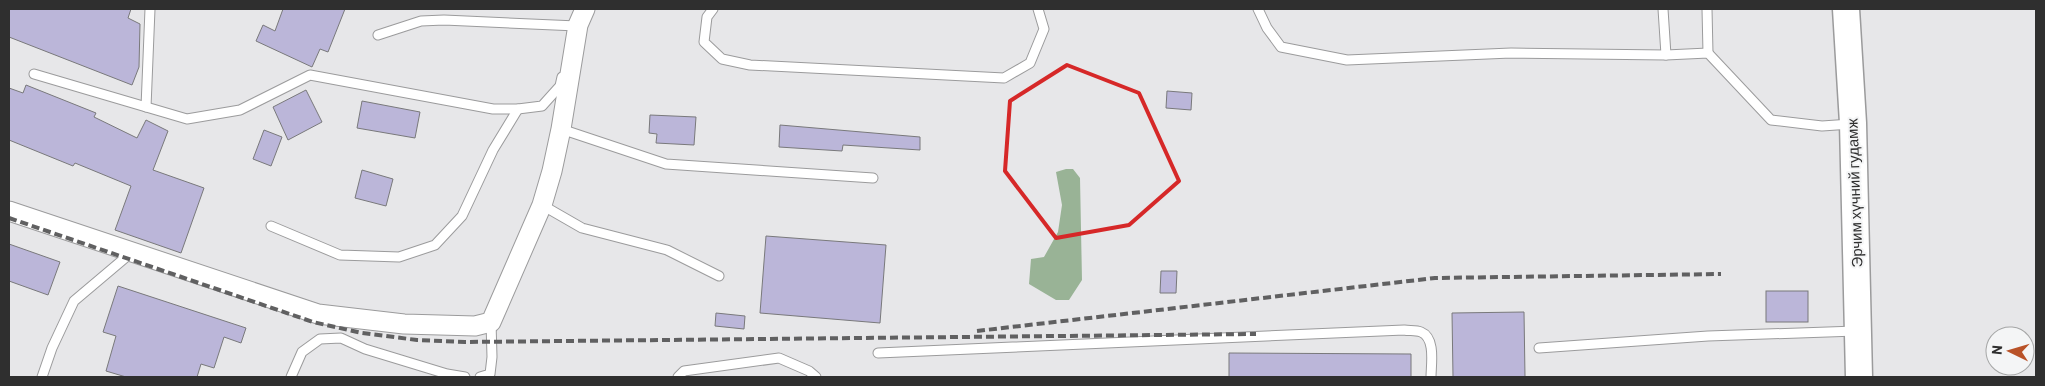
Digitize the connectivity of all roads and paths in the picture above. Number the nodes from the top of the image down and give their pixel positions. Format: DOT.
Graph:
graph roads {
  1 [pos="150,9"];
  2 [pos="713,9"];
  3 [pos="1038,9"];
  4 [pos="1258,9"];
  5 [pos="1663,9"];
  6 [pos="1707,9"];
  7 [pos="1846,9"];
  8 [pos="582,17"];
  9 [pos="378,35"];
  10 [pos="1708,53"];
  11 [pos="1666,55"];
  12 [pos="34,74"];
  13 [pos="146,107"];
  14 [pos="518,109"];
  15 [pos="1852,123"];
  16 [pos="561,129"];
  17 [pos="873,178"];
  18 [pos="542,205"];
  19 [pos="9,210"];
  20 [pos="272,226"];
  21 [pos="132,252"];
  22 [pos="719,276"];
  23 [pos="491,322"];
  24 [pos="1859,331"];
  25 [pos="1539,348"];
  26 [pos="878,353"];
  27 [pos="42,377"];
  28 [pos="291,377"];
  29 [pos="466,377"];
  30 [pos="480,377"];
  31 [pos="678,377"];
  32 [pos="816,377"];
  33 [pos="1431,377"];
  34 [pos="1859,377"];
  1 -- 13 [label="lane"];
  2 -- 3 [label="lane"];
  4 -- 11 [label="lane"];
  5 -- 11 [label="lane"];
  6 -- 10 [label="lane"];
  7 -- 15 [label="main road, Эрчим хүчний гудамж"];
  8 -- 9 [label="lane"];
  8 -- 14 [label="lane"];
  8 -- 16 [label="street"];
  10 -- 11 [label="lane"];
  10 -- 15 [label="lane"];
  12 -- 13 [label="lane"];
  13 -- 14 [label="lane"];
  14 -- 20 [label="lane"];
  15 -- 24 [label="main road, Эрчим хүчний гудамж"];
  16 -- 17 [label="lane"];
  16 -- 18 [label="street"];
  18 -- 22 [label="lane"];
  18 -- 23 [label="street"];
  19 -- 21 [label="street"];
  21 -- 23 [label="street"];
  21 -- 27 [label="lane"];
  23 -- 30 [label="lane"];
  24 -- 25 [label="lane"];
  24 -- 34 [label="main road, Эрчим хүчний гудамж"];
  26 -- 33 [label="lane"];
  28 -- 29 [label="lane"];
  31 -- 32 [label="lane"];
}
